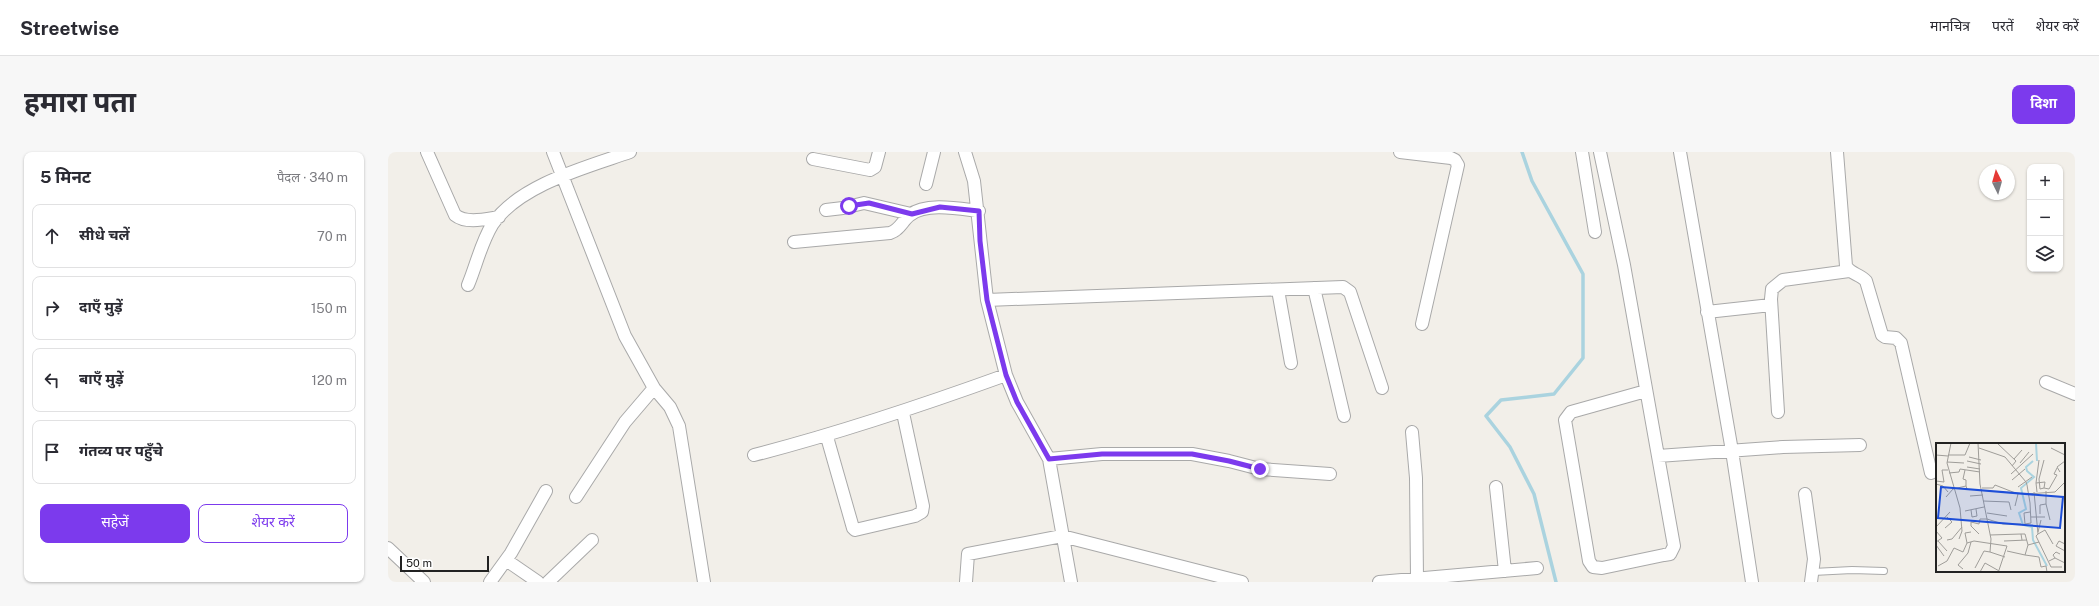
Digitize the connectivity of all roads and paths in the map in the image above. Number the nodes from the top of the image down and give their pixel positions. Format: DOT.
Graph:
graph roads {
  1 [pos="427,152"];
  2 [pos="553,152"];
  3 [pos="630,152"];
  4 [pos="879,152"];
  5 [pos="934,152"];
  6 [pos="965,152"];
  7 [pos="1400,152"];
  8 [pos="1582,152"];
  9 [pos="1600,152"];
  10 [pos="1680,152"];
  11 [pos="1837,152"];
  12 [pos="813,159"];
  13 [pos="563,175"];
  14 [pos="926,184"];
  15 [pos="826,210"];
  16 [pos="979,211"];
  17 [pos="912,214"];
  18 [pos="498,218"];
  19 [pos="1595,232"];
  20 [pos="794,242"];
  21 [pos="1849,271"];
  22 [pos="468,285"];
  23 [pos="1314,288"];
  24 [pos="1278,290"];
  25 [pos="987,300"];
  26 [pos="1771,305"];
  27 [pos="1707,312"];
  28 [pos="1422,324"];
  29 [pos="1291,363"];
  30 [pos="1006,375"];
  31 [pos="2046,382"];
  32 [pos="654,388"];
  33 [pos="1382,388"];
  34 [pos="1646,391"];
  35 [pos="2075,394"];
  36 [pos="1778,412"];
  37 [pos="903,413"];
  38 [pos="1344,416"];
  39 [pos="1412,432"];
  40 [pos="826,437"];
  41 [pos="1860,445"];
  42 [pos="1732,451"];
  43 [pos="754,455"];
  44 [pos="1658,456"];
  45 [pos="1049,459"];
  46 [pos="1931,472"];
  47 [pos="1330,474"];
  48 [pos="1496,487"];
  49 [pos="546,491"];
  50 [pos="1805,494"];
  51 [pos="576,497"];
  52 [pos="1062,536"];
  53 [pos="592,540"];
  54 [pos="388,548"];
  55 [pos="506,560"];
  56 [pos="1537,568"];
  57 [pos="1505,571"];
  58 [pos="1884,571"];
  59 [pos="1812,577"];
  60 [pos="1417,578"];
  61 [pos="424,582"];
  62 [pos="490,582"];
  63 [pos="538,582"];
  64 [pos="548,582"];
  65 [pos="704,582"];
  66 [pos="966,582"];
  67 [pos="1071,582"];
  68 [pos="1242,582"];
  69 [pos="1379,582"];
  70 [pos="1752,582"];
  1 -- 18 [label="street"];
  2 -- 13 [label="street"];
  3 -- 13 [label="street"];
  4 -- 12 [label="street"];
  5 -- 14 [label="street"];
  6 -- 16 [label="street"];
  7 -- 28 [label="street"];
  8 -- 19 [label="street"];
  9 -- 34 [label="street"];
  10 -- 27 [label="street"];
  11 -- 21 [label="street"];
  13 -- 18 [label="street"];
  13 -- 32 [label="street"];
  15 -- 17 [label="street"];
  16 -- 17 [label="street"];
  16 -- 25 [label="street"];
  17 -- 20 [label="street"];
  18 -- 22 [label="street"];
  21 -- 26 [label="street"];
  21 -- 46 [label="street"];
  23 -- 24 [label="street"];
  23 -- 33 [label="street"];
  23 -- 38 [label="street"];
  24 -- 25 [label="street"];
  24 -- 29 [label="street"];
  25 -- 30 [label="street"];
  26 -- 27 [label="street"];
  26 -- 36 [label="street"];
  27 -- 42 [label="street"];
  30 -- 37 [label="street"];
  30 -- 45 [label="street"];
  31 -- 35 [label="street"];
  32 -- 51 [label="street"];
  32 -- 65 [label="street"];
  34 -- 44 [label="street"];
  34 -- 44 [label="street"];
  37 -- 40 [label="street"];
  37 -- 40 [label="street"];
  39 -- 60 [label="street"];
  40 -- 43 [label="street"];
  41 -- 42 [label="street"];
  42 -- 44 [label="street"];
  42 -- 70 [label="street"];
  45 -- 47 [label="street"];
  45 -- 52 [label="street"];
  48 -- 57 [label="street"];
  49 -- 55 [label="street"];
  50 -- 59 [label="street"];
  52 -- 66 [label="street"];
  52 -- 67 [label="street"];
  52 -- 68 [label="street"];
  53 -- 64 [label="street"];
  54 -- 61 [label="street"];
  55 -- 62 [label="street"];
  55 -- 63 [label="street"];
  56 -- 57 [label="street"];
  57 -- 60 [label="street"];
  58 -- 59 [label="lane"];
  60 -- 69 [label="street"];
}
